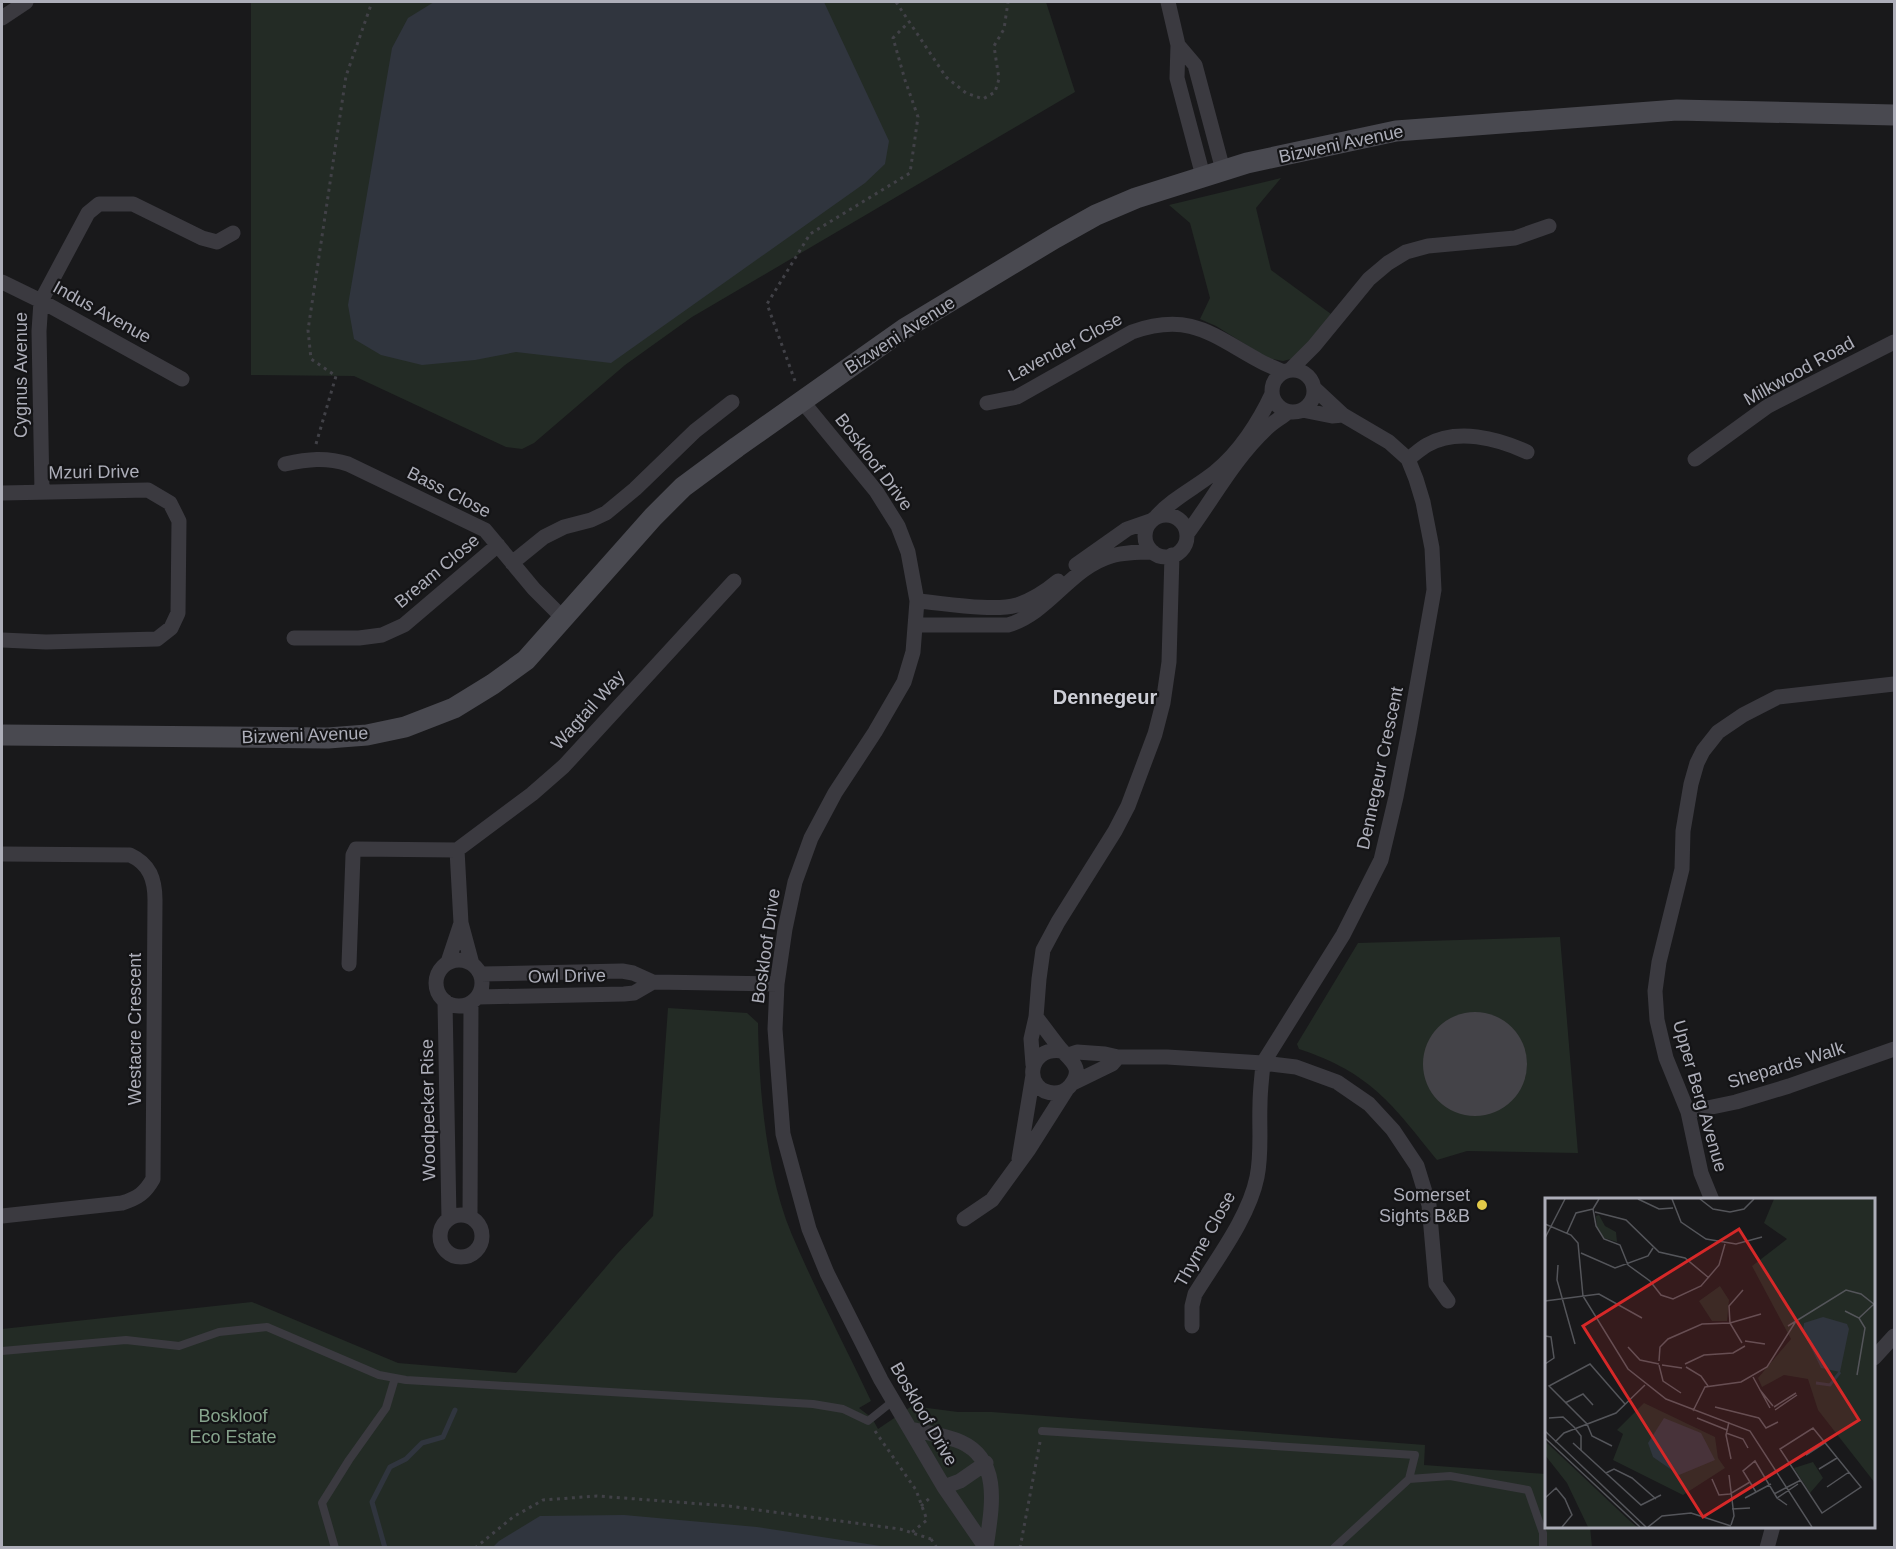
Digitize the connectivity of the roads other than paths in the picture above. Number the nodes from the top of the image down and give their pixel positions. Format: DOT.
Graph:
graph roads {
  1 [pos="26,2"];
  2 [pos="1168,2"];
  3 [pos="2,18"];
  4 [pos="1178,45"];
  5 [pos="1894,115"];
  6 [pos="1223,170"];
  7 [pos="1203,176"];
  8 [pos="1549,226"];
  9 [pos="233,233"];
  10 [pos="2,282"];
  11 [pos="41,301"];
  12 [pos="1894,342"];
  13 [pos="1314,346"];
  14 [pos="1260,361"];
  15 [pos="1287,371"];
  16 [pos="182,379"];
  17 [pos="1311,382"];
  18 [pos="1272,390"];
  19 [pos="801,401"];
  20 [pos="732,402"];
  21 [pos="987,404"];
  22 [pos="1295,411"];
  23 [pos="1343,415"];
  24 [pos="1527,452"];
  25 [pos="1408,459"];
  26 [pos="1695,459"];
  27 [pos="285,464"];
  28 [pos="42,492"];
  29 [pos="2,493"];
  30 [pos="1153,519"];
  31 [pos="1187,534"];
  32 [pos="498,545"];
  33 [pos="1153,552"];
  34 [pos="1173,555"];
  35 [pos="512,563"];
  36 [pos="734,580"];
  37 [pos="917,601"];
  38 [pos="970,606"];
  39 [pos="1014,606"];
  40 [pos="564,619"];
  41 [pos="1017,622"];
  42 [pos="915,625"];
  43 [pos="969,625"];
  44 [pos="294,638"];
  45 [pos="2,640"];
  46 [pos="1894,684"];
  47 [pos="2,735"];
  48 [pos="457,850"];
  49 [pos="2,854"];
  50 [pos="461,923"];
  51 [pos="448,962"];
  52 [pos="349,964"];
  53 [pos="476,969"];
  54 [pos="653,982"];
  55 [pos="777,984"];
  56 [pos="474,1000"];
  57 [pos="445,1002"];
  58 [pos="1036,1017"];
  59 [pos="1894,1049"];
  60 [pos="1065,1053"];
  61 [pos="1118,1057"];
  62 [pos="1263,1063"];
  63 [pos="1033,1070"];
  64 [pos="1070,1086"];
  65 [pos="1688,1112"];
  66 [pos="1019,1162"];
  67 [pos="1711,1198"];
  68 [pos="2,1216"];
  69 [pos="470,1217"];
  70 [pos="449,1219"];
  71 [pos="964,1219"];
  72 [pos="1448,1301"];
  73 [pos="1192,1326"];
  74 [pos="1894,1336"];
  75 [pos="2,1351"];
  76 [pos="1875,1357"];
  77 [pos="395,1378"];
  78 [pos="894,1400"];
  79 [pos="911,1429"];
  80 [pos="1042,1431"];
  81 [pos="986,1463"];
  82 [pos="1410,1479"];
  83 [pos="944,1487"];
  84 [pos="1773,1528"];
  85 [pos="335,1548"];
  86 [pos="986,1548"];
  87 [pos="1334,1548"];
  88 [pos="1543,1548"];
  89 [pos="1767,1548"];
  1 -- 3 [label="street"];
  2 -- 4 [label="street"];
  4 -- 6 [label="street"];
  4 -- 7 [label="street"];
  5 -- 6 [label="street, Bizweni Avenue"];
  6 -- 7 [label="street, Bizweni Avenue"];
  7 -- 19 [label="street, Bizweni Avenue"];
  8 -- 13 [label="street"];
  9 -- 11 [label="street, Cygnus Avenue"];
  10 -- 11 [label="street, Indus Avenue"];
  11 -- 16 [label="street, Indus Avenue"];
  11 -- 28 [label="street, Cygnus Avenue"];
  12 -- 26 [label="street, Milkwood Road"];
  13 -- 15 [label="street"];
  13 -- 17 [label="street"];
  14 -- 15 [label="street, Lavender Close"];
  14 -- 18 [label="street"];
  14 -- 21 [label="street, Lavender Close"];
  15 -- 17 [label="street"];
  15 -- 18 [label="street"];
  17 -- 22 [label="street"];
  17 -- 23 [label="street, Dennegeur Crescent"];
  18 -- 22 [label="street"];
  18 -- 30 [label="street"];
  19 -- 37 [label="street, Boskloof Drive"];
  19 -- 40 [label="street, Bizweni Avenue"];
  20 -- 35 [label="street"];
  22 -- 23 [label="street, Dennegeur Crescent"];
  22 -- 31 [label="street"];
  23 -- 25 [label="street, Dennegeur Crescent"];
  24 -- 25 [label="street"];
  25 -- 62 [label="street, Dennegeur Crescent"];
  27 -- 32 [label="street, Bass Close"];
  28 -- 29 [label="street, Mzuri Drive"];
  28 -- 45 [label="street, Mzuri Drive"];
  30 -- 31 [label="street"];
  30 -- 33 [label="street"];
  30 -- 39 [label="street"];
  31 -- 34 [label="street"];
  32 -- 35 [label="street, Bass Close"];
  32 -- 44 [label="street, Bream Close"];
  33 -- 34 [label="street"];
  33 -- 41 [label="street"];
  34 -- 58 [label="street"];
  35 -- 40 [label="street, Bass Close"];
  36 -- 48 [label="street, Wagtail Way"];
  37 -- 38 [label="street"];
  37 -- 42 [label="street, Boskloof Drive"];
  38 -- 39 [label="street"];
  38 -- 43 [label="street"];
  39 -- 41 [label="street"];
  40 -- 47 [label="street, Bizweni Avenue"];
  41 -- 43 [label="street"];
  42 -- 43 [label="street"];
  42 -- 55 [label="street, Boskloof Drive"];
  46 -- 65 [label="street, Upper Berg Avenue"];
  48 -- 50 [label="street"];
  48 -- 52 [label="street"];
  49 -- 68 [label="street, Westacre Crescent"];
  50 -- 51 [label="street"];
  50 -- 53 [label="street"];
  51 -- 53 [label="street"];
  51 -- 57 [label="street"];
  53 -- 54 [label="street, Owl Drive"];
  53 -- 56 [label="street"];
  54 -- 55 [label="street, Owl Drive"];
  54 -- 56 [label="street, Owl Drive"];
  55 -- 78 [label="street, Boskloof Drive"];
  56 -- 57 [label="street"];
  56 -- 69 [label="street"];
  57 -- 70 [label="street, Woodpecker Rise"];
  58 -- 60 [label="street"];
  58 -- 63 [label="street"];
  59 -- 65 [label="street, Shepards Walk"];
  60 -- 61 [label="street"];
  60 -- 63 [label="street"];
  60 -- 64 [label="street"];
  61 -- 62 [label="street"];
  61 -- 64 [label="street"];
  62 -- 72 [label="street"];
  62 -- 73 [label="street, Thyme Close"];
  63 -- 64 [label="street"];
  63 -- 66 [label="street"];
  64 -- 66 [label="street"];
  65 -- 67 [label="street, Upper Berg Avenue"];
  66 -- 71 [label="street"];
  69 -- 70 [label="street"];
  69 -- 70 [label="street"];
  74 -- 76 [label="street"];
  75 -- 77 [label="lane"];
  77 -- 78 [label="lane"];
  77 -- 85 [label="lane"];
  78 -- 79 [label="street, Boskloof Drive"];
  79 -- 81 [label="street"];
  79 -- 83 [label="street, Boskloof Drive"];
  80 -- 82 [label="lane"];
  81 -- 83 [label="street"];
  81 -- 86 [label="street"];
  82 -- 87 [label="lane"];
  82 -- 88 [label="lane"];
  83 -- 86 [label="street, Boskloof Drive"];
  84 -- 89 [label="street"];
}
